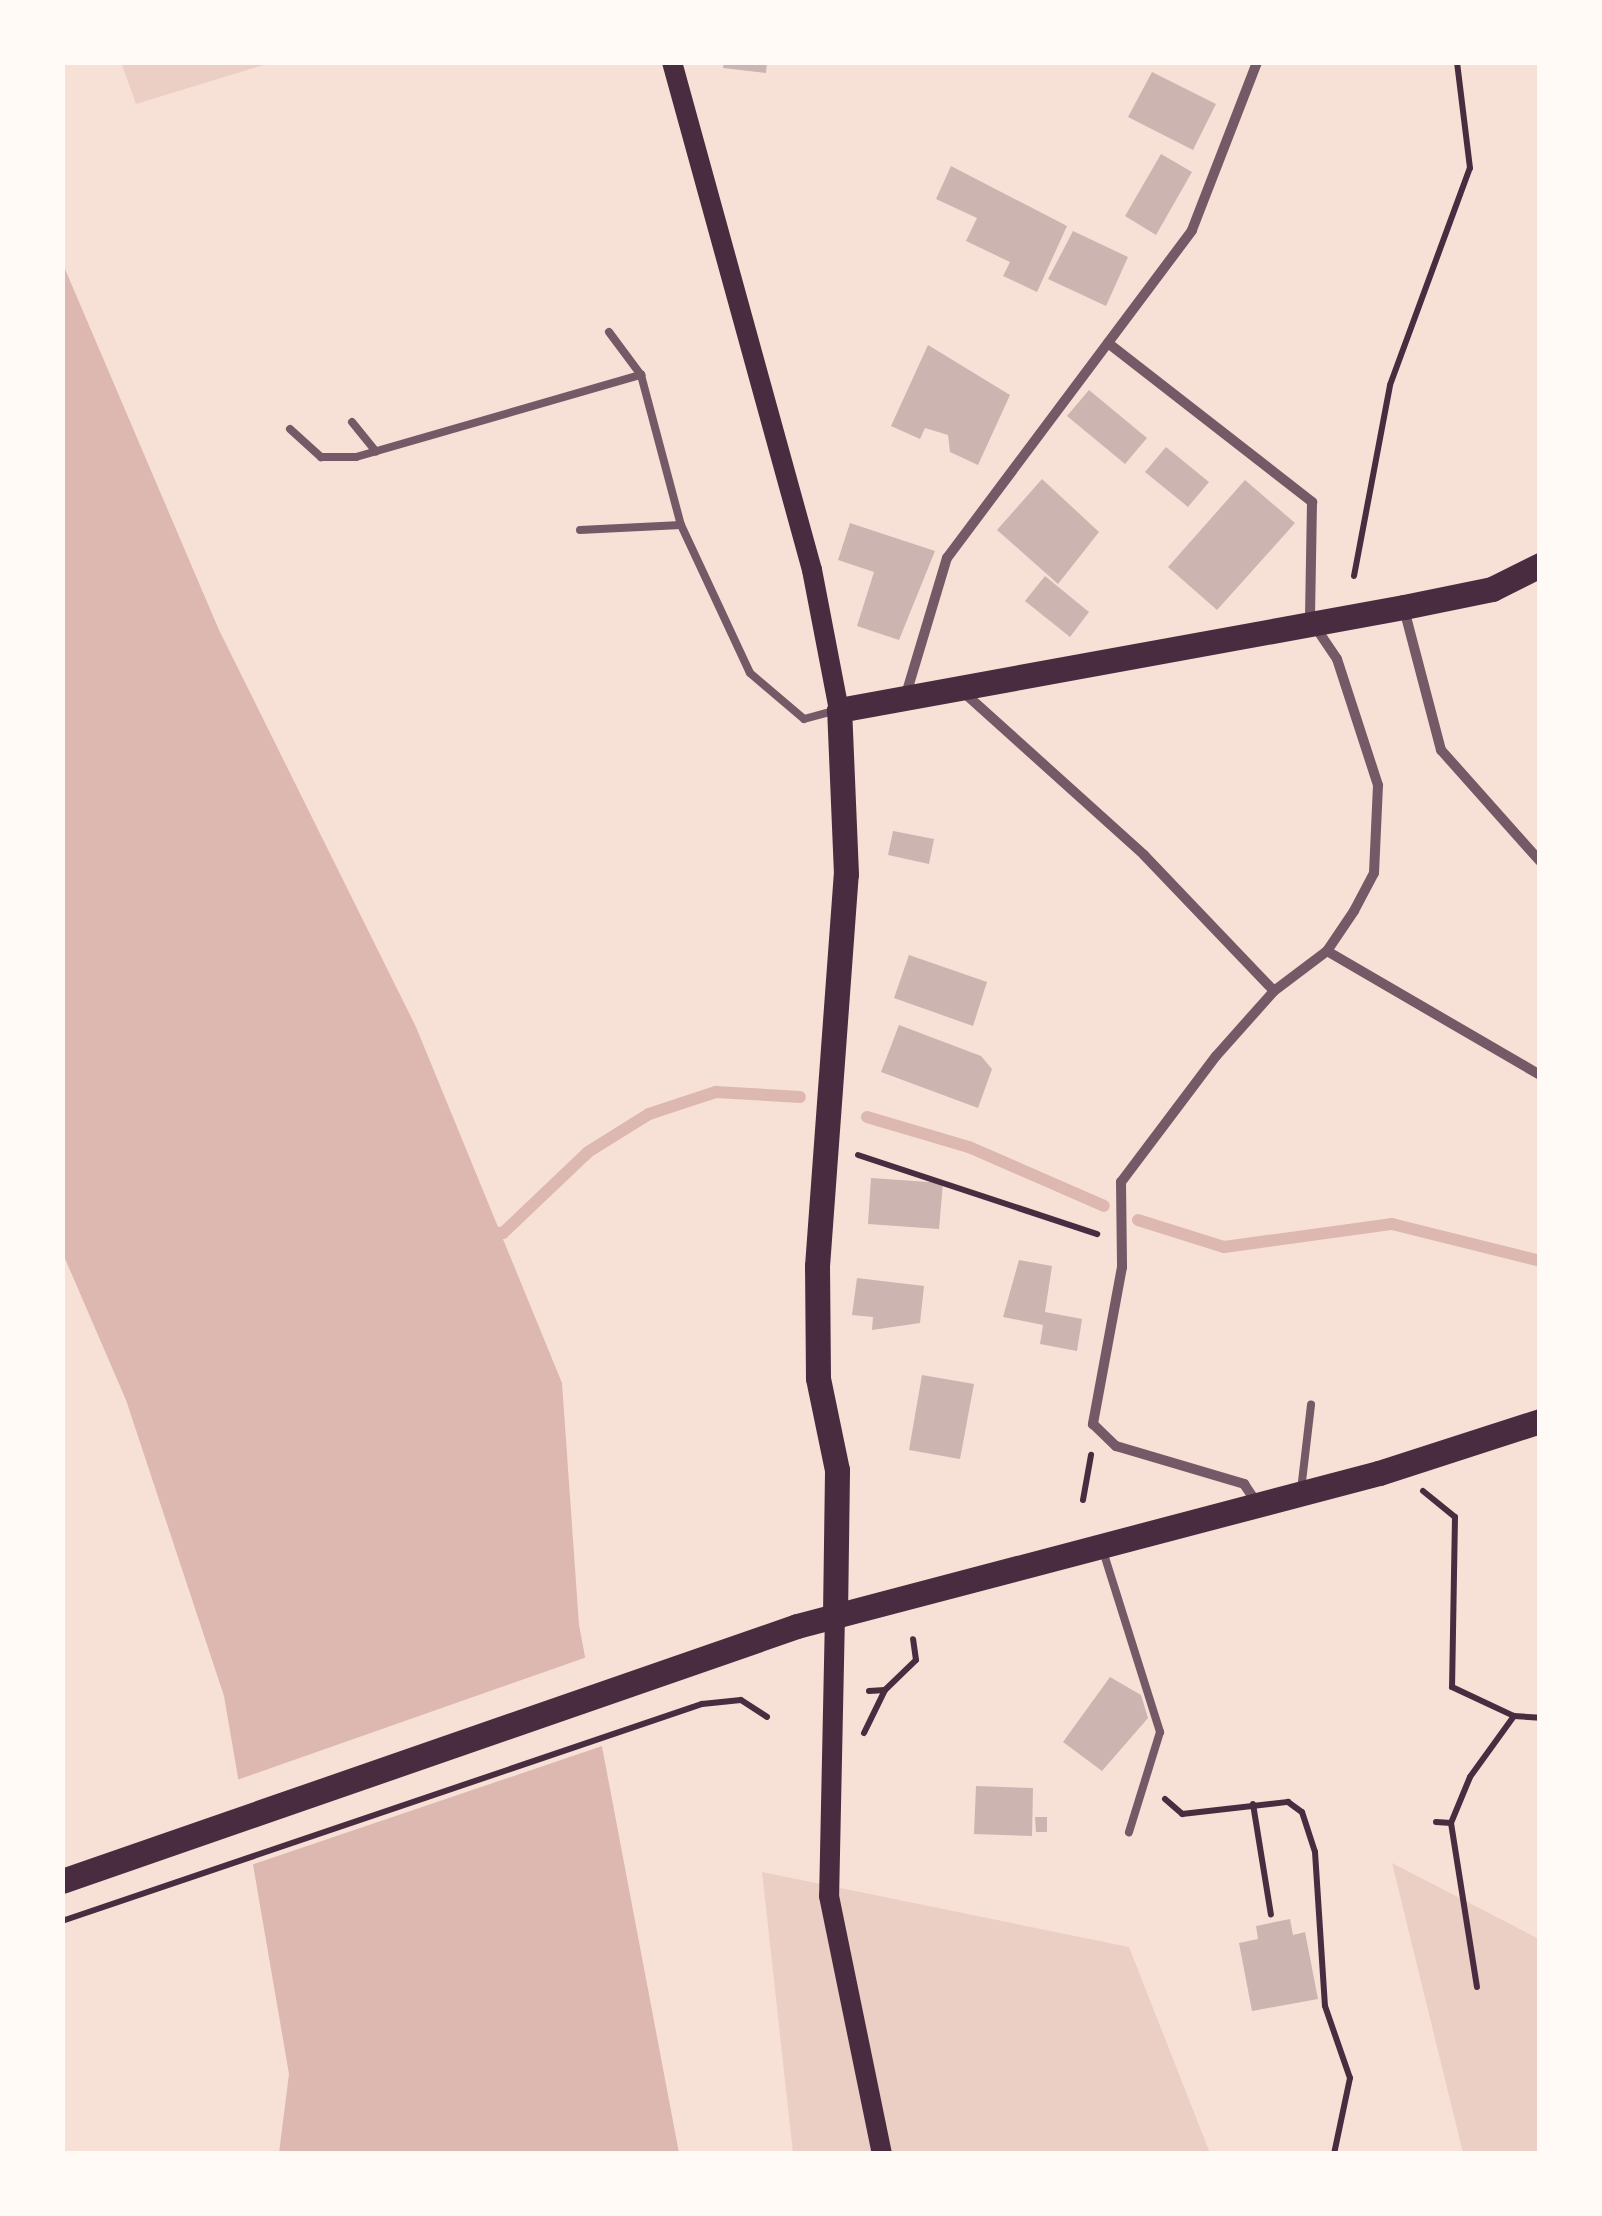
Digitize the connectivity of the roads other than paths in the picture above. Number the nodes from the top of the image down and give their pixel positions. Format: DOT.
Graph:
graph roads {
  1 [pos="672,62"];
  2 [pos="1258,62"];
  3 [pos="608,332"];
  4 [pos="1108,344"];
  5 [pos="641,375"];
  6 [pos="352,422"];
  7 [pos="290,429"];
  8 [pos="376,452"];
  9 [pos="681,525"];
  10 [pos="580,530"];
  11 [pos="1540,565"];
  12 [pos="1404,607"];
  13 [pos="1310,619"];
  14 [pos="955,683"];
  15 [pos="907,691"];
  16 [pos="838,710"];
  17 [pos="1540,861"];
  18 [pos="1327,950"];
  19 [pos="1274,990"];
  20 [pos="1540,1075"];
  21 [pos="1311,1405"];
  22 [pos="1540,1421"];
  23 [pos="1301,1492"];
  24 [pos="1257,1503"];
  25 [pos="1100,1543"];
  26 [pos="835,1615"];
  27 [pos="1128,1832"];
  28 [pos="62,1881"];
  29 [pos="882,2154"];
  1 -- 16 [label="main road"];
  2 -- 4 [label="street"];
  3 -- 5 [label="lane"];
  4 -- 13 [label="street"];
  4 -- 15 [label="street"];
  5 -- 8 [label="lane"];
  5 -- 9 [label="lane"];
  6 -- 8 [label="lane"];
  7 -- 8 [label="lane"];
  9 -- 10 [label="lane"];
  9 -- 16 [label="lane"];
  11 -- 12 [label="main road"];
  12 -- 13 [label="main road"];
  12 -- 17 [label="street"];
  13 -- 14 [label="main road"];
  13 -- 18 [label="street"];
  14 -- 15 [label="main road"];
  14 -- 19 [label="street"];
  15 -- 16 [label="main road"];
  16 -- 26 [label="main road"];
  18 -- 19 [label="street"];
  18 -- 20 [label="street"];
  19 -- 24 [label="street"];
  21 -- 23 [label="lane"];
  22 -- 23 [label="main road"];
  23 -- 24 [label="main road"];
  24 -- 25 [label="main road"];
  25 -- 26 [label="main road"];
  25 -- 27 [label="lane"];
  26 -- 28 [label="main road"];
  26 -- 29 [label="main road"];
}
